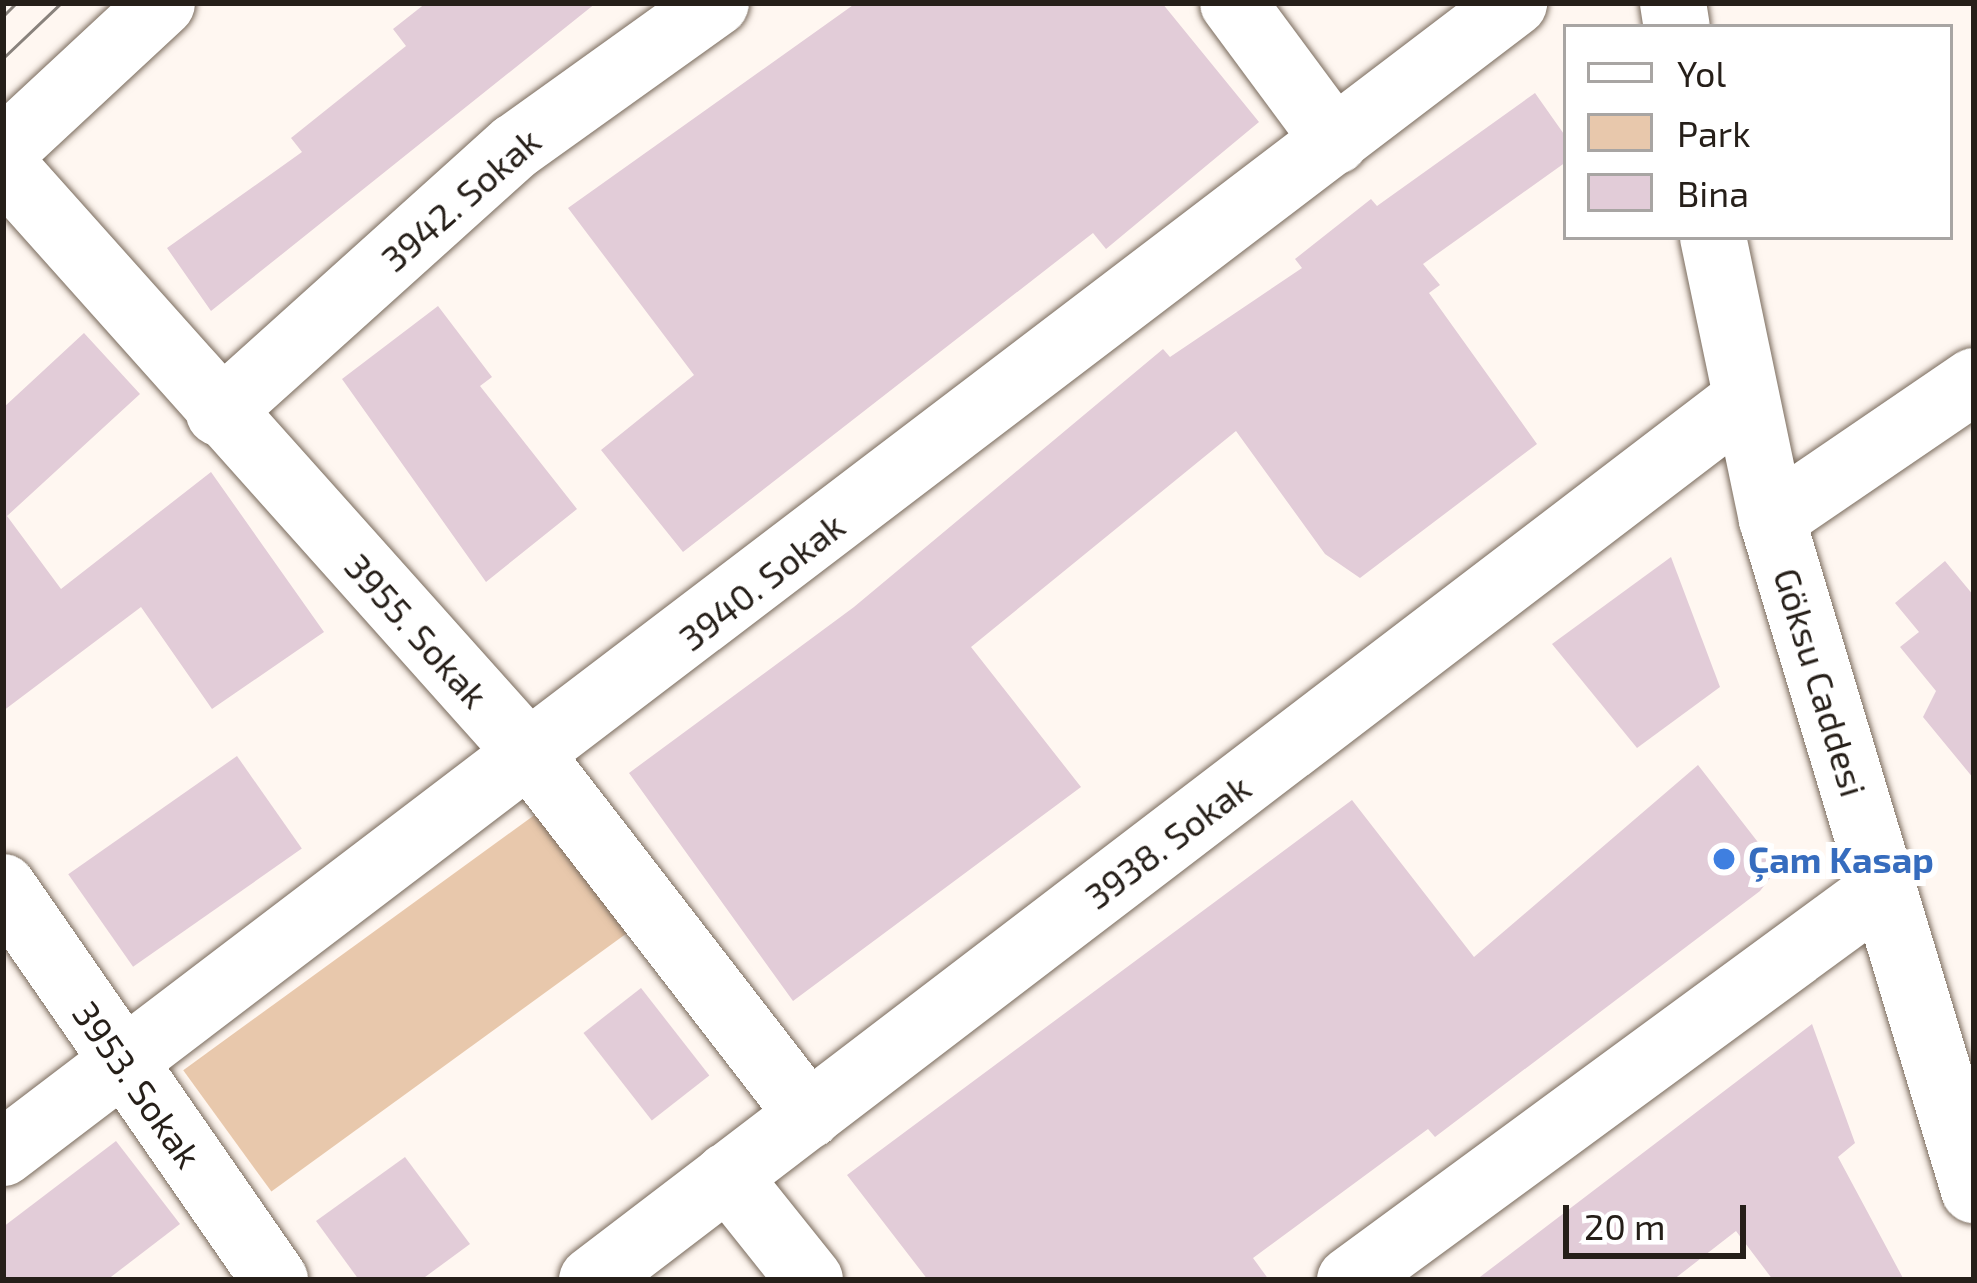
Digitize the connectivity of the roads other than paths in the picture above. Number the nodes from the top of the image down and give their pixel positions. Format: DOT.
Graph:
graph roads {
  1 [pos="162,3"];
  2 [pos="716,3"];
  3 [pos="1233,3"];
  4 [pos="1514,3"];
  5 [pos="1335,141"];
  6 [pos="3,151"];
  7 [pos="3,165"];
  8 [pos="1714,240"];
  9 [pos="1974,381"];
  10 [pos="1742,402"];
  11 [pos="219,413"];
  12 [pos="1772,519"];
  13 [pos="532,757"];
  14 [pos="3,887"];
  15 [pos="1883,890"];
  16 [pos="123,1066"];
  17 [pos="808,1114"];
  18 [pos="3,1153"];
  19 [pos="727,1176"];
  20 [pos="1974,1190"];
  21 [pos="275,1280"];
  22 [pos="592,1280"];
  23 [pos="810,1280"];
  24 [pos="1350,1280"];
  1 -- 6 [label="street"];
  2 -- 11 [label="street, 3942. Sokak"];
  3 -- 5 [label="street"];
  4 -- 5 [label="street, 3940. Sokak"];
  5 -- 13 [label="street, 3940. Sokak"];
  7 -- 11 [label="street, 3955. Sokak"];
  8 -- 10 [label="street, Göksu Caddesi"];
  9 -- 12 [label="street"];
  10 -- 12 [label="street, Göksu Caddesi"];
  10 -- 17 [label="street, 3938. Sokak"];
  11 -- 13 [label="street, 3955. Sokak"];
  12 -- 15 [label="street, Göksu Caddesi"];
  13 -- 16 [label="street, 3940. Sokak"];
  13 -- 17 [label="street, 3955. Sokak"];
  14 -- 16 [label="street, 3953. Sokak"];
  15 -- 20 [label="street, Göksu Caddesi"];
  15 -- 24 [label="street"];
  16 -- 18 [label="street, 3940. Sokak"];
  16 -- 21 [label="street, 3953. Sokak"];
  17 -- 19 [label="street, 3938. Sokak"];
  19 -- 22 [label="street, 3938. Sokak"];
  19 -- 23 [label="street"];
}
